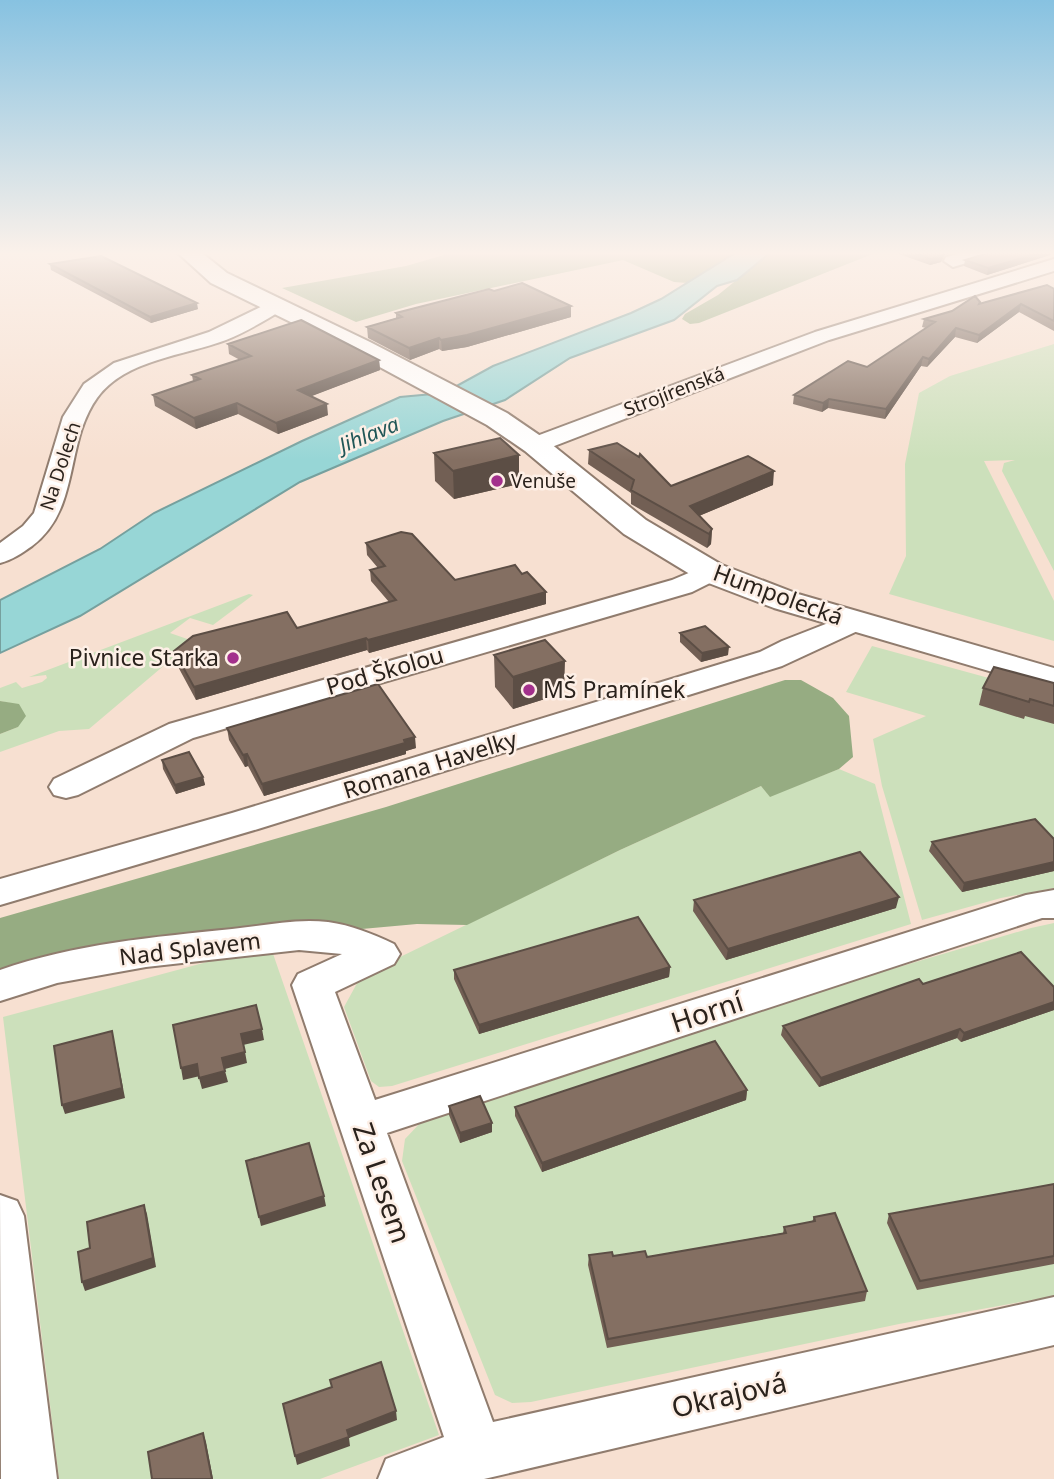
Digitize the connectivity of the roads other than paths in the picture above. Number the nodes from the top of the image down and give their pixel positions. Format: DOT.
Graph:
graph roads {
  1 [pos="247,322"];
  2 [pos="292,322"];
  3 [pos="311,322"];
  4 [pos="868,322"];
  5 [pos="233,330"];
  6 [pos="535,445"];
  7 [pos="0,555"];
  8 [pos="710,572"];
  9 [pos="855,622"];
  10 [pos="1054,679"];
  11 [pos="66,787"];
  12 [pos="0,892"];
  13 [pos="1054,904"];
  14 [pos="380,954"];
  15 [pos="0,986"];
  16 [pos="360,1123"];
  17 [pos="0,1216"];
  18 [pos="1054,1321"];
  19 [pos="477,1453"];
  20 [pos="29,1479"];
  21 [pos="406,1479"];
  1 -- 5 [label="street, Na Dolech"];
  2 -- 5 [label="street, Na Dolech"];
  3 -- 6 [label="main road"];
  4 -- 6 [label="street, Strojírenská"];
  5 -- 7 [label="street, Na Dolech"];
  6 -- 8 [label="main road, Humpolecká"];
  8 -- 9 [label="main road, Humpolecká"];
  8 -- 11 [label="street, Pod Školou"];
  9 -- 10 [label="main road, Humpolecká"];
  9 -- 12 [label="street, Romana Havelky"];
  13 -- 16 [label="street, Horní"];
  14 -- 15 [label="street, Nad Splavem"];
  14 -- 16 [label="street, Za Lesem"];
  16 -- 19 [label="street, Za Lesem"];
  17 -- 20 [label="street"];
  18 -- 19 [label="street, Okrajová"];
  19 -- 21 [label="street, Okrajová"];
}
